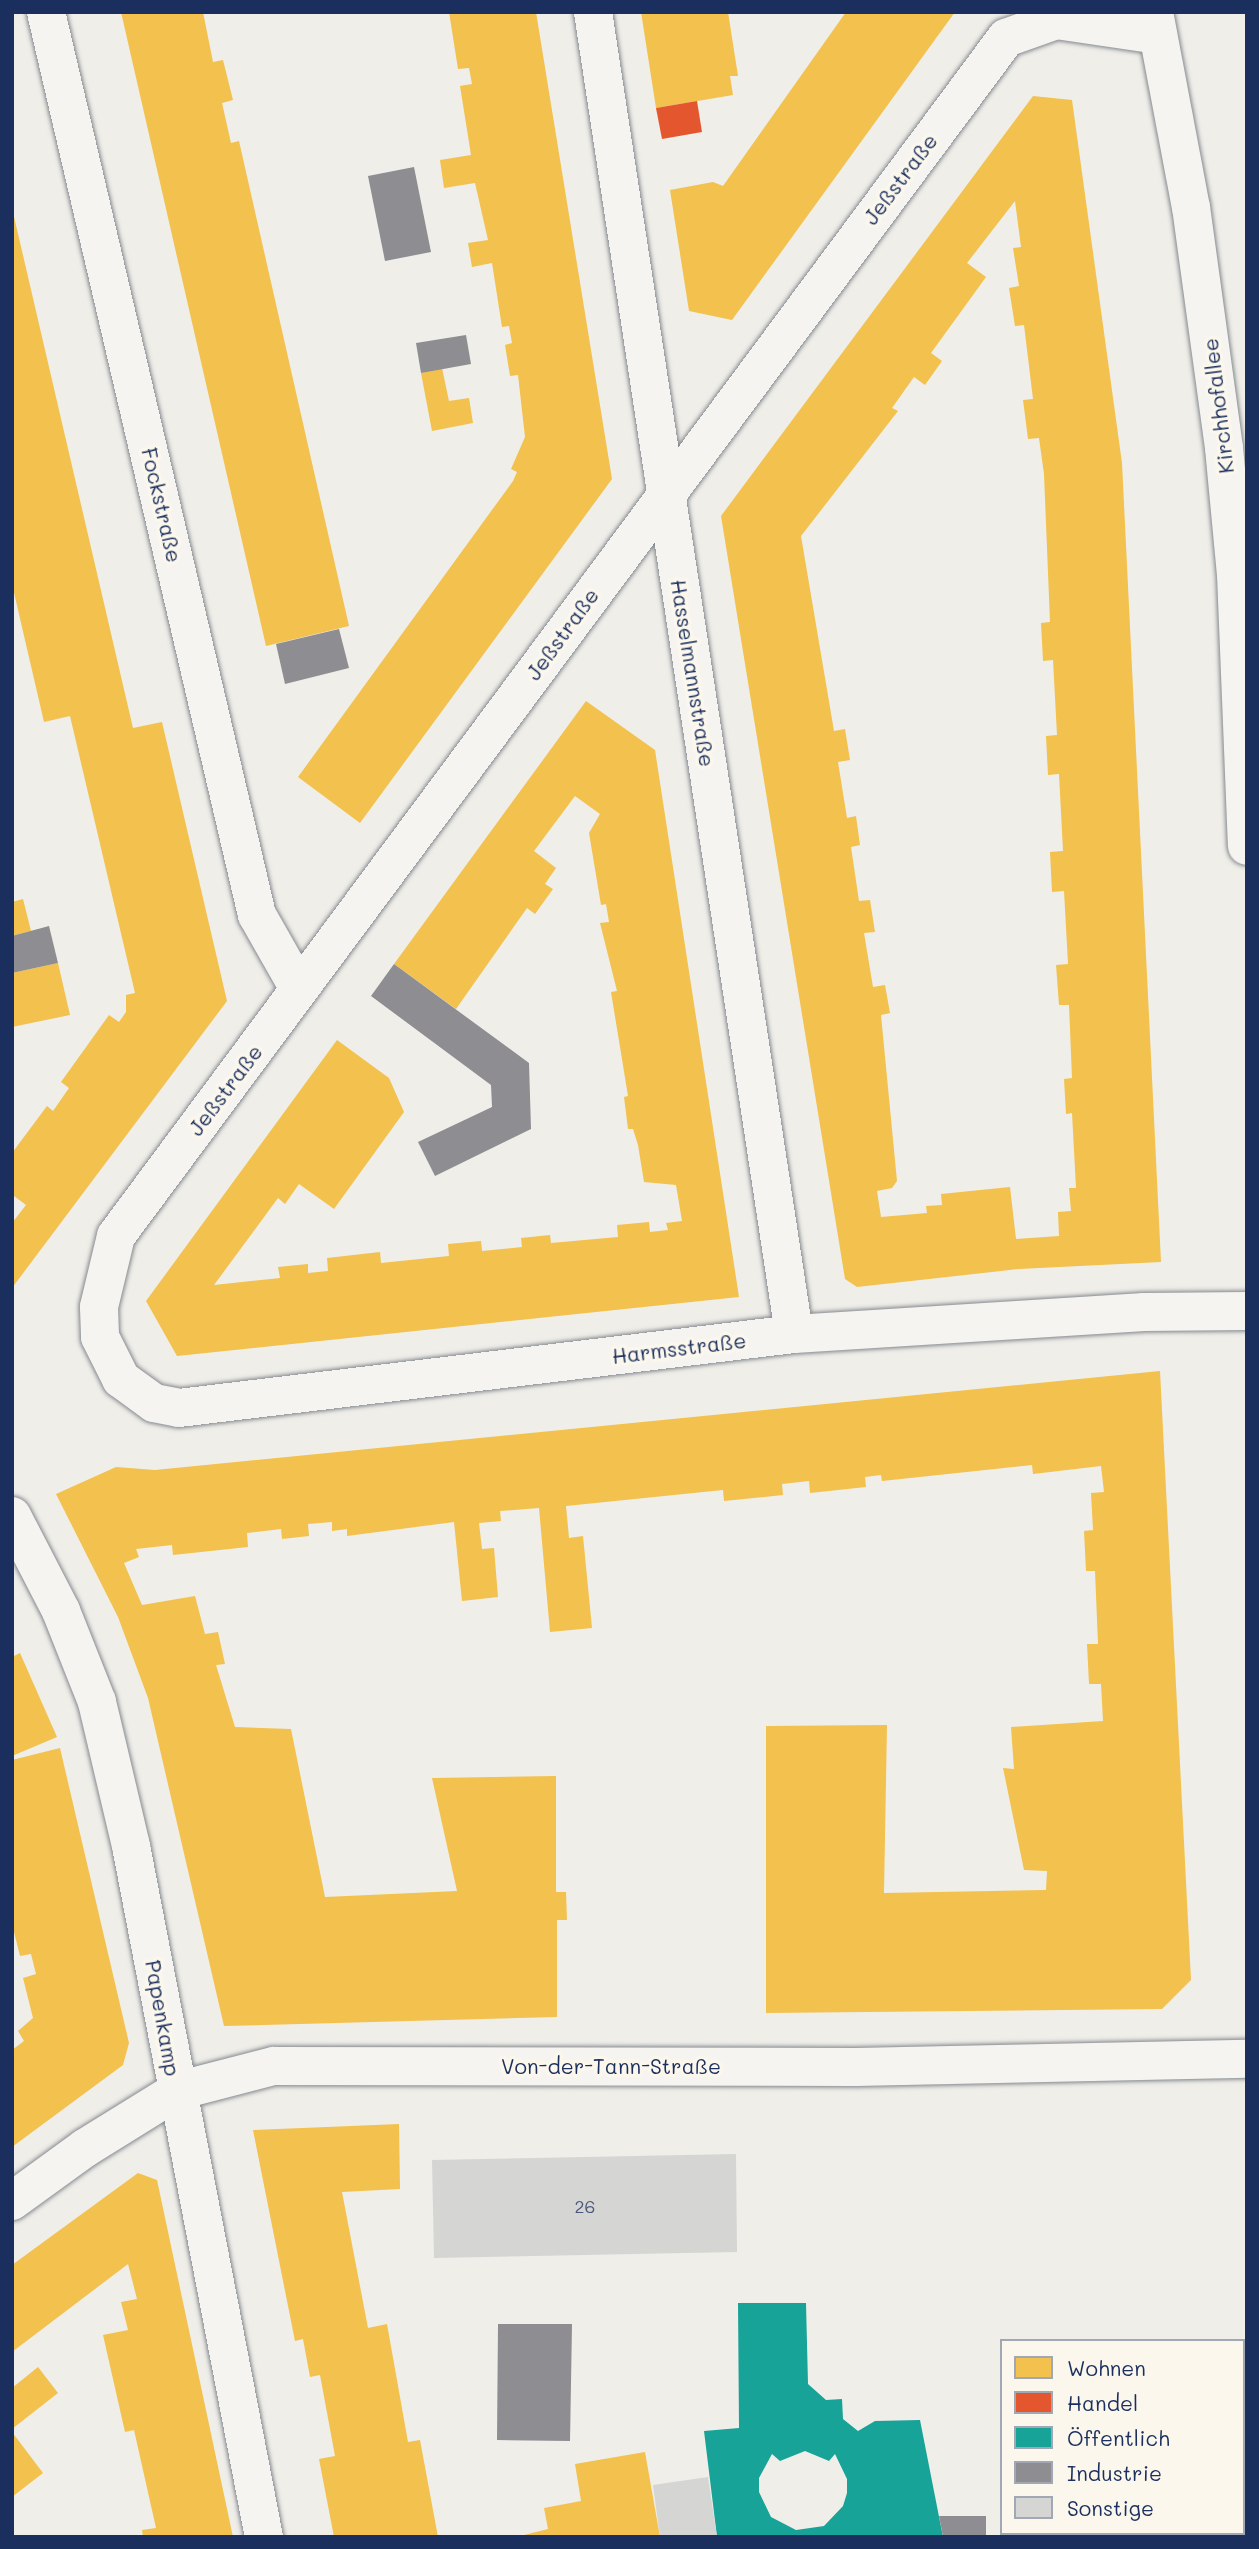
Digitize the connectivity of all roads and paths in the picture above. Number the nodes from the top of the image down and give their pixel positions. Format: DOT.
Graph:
graph roads {
  1 [pos="46,12"];
  2 [pos="593,12"];
  3 [pos="1156,24"];
  4 [pos="666,494"];
  5 [pos="1247,846"];
  6 [pos="299,989"];
  7 [pos="1247,1311"];
  8 [pos="794,1334"];
  9 [pos="121,1379"];
  10 [pos="12,1516"];
  11 [pos="1247,2059"];
  12 [pos="177,2091"];
  13 [pos="12,2201"];
  14 [pos="264,2537"];
  1 -- 6 [label="street, Fockstraße"];
  2 -- 4 [label="street, Hasselmannstraße"];
  3 -- 4 [label="street, Jeßstraße"];
  3 -- 5 [label="street, Kirchhofallee"];
  4 -- 6 [label="street, Jeßstraße"];
  4 -- 8 [label="street, Hasselmannstraße"];
  6 -- 9 [label="street, Jeßstraße"];
  7 -- 8 [label="street, Harmsstraße"];
  8 -- 9 [label="street, Harmsstraße"];
  10 -- 12 [label="street, Papenkamp"];
  11 -- 12 [label="street, Von-der-Tann-Straße"];
  12 -- 13 [label="street, Von-der-Tann-Straße"];
  12 -- 14 [label="street, Papenkamp"];
}
